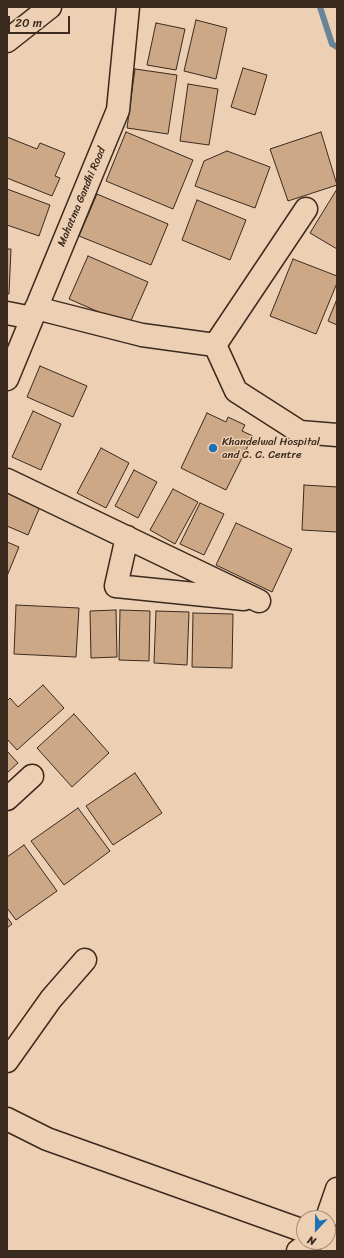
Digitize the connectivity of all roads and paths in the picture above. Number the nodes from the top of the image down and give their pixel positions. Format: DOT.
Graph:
graph roads {
  1 [pos="50,7"];
  2 [pos="128,7"];
  3 [pos="7,41"];
  4 [pos="306,209"];
  5 [pos="7,313"];
  6 [pos="34,313"];
  7 [pos="215,345"];
  8 [pos="7,379"];
  9 [pos="337,435"];
  10 [pos="7,480"];
  11 [pos="127,537"];
  12 [pos="32,776"];
  13 [pos="7,799"];
  14 [pos="85,960"];
  15 [pos="7,1061"];
  16 [pos="7,1119"];
  17 [pos="337,1189"];
  18 [pos="330,1210"];
  19 [pos="296,1227"];
  1 -- 3 [label="street"];
  2 -- 6 [label="street, Mahatma Gandhi Road"];
  4 -- 7 [label="street"];
  5 -- 6 [label="street"];
  6 -- 7 [label="street"];
  6 -- 8 [label="street, Mahatma Gandhi Road"];
  7 -- 9 [label="street"];
  10 -- 11 [label="street"];
  11 -- 11 [label="street"];
  12 -- 13 [label="street"];
  14 -- 15 [label="street"];
  16 -- 19 [label="street"];
  17 -- 18 [label="street"];
}
